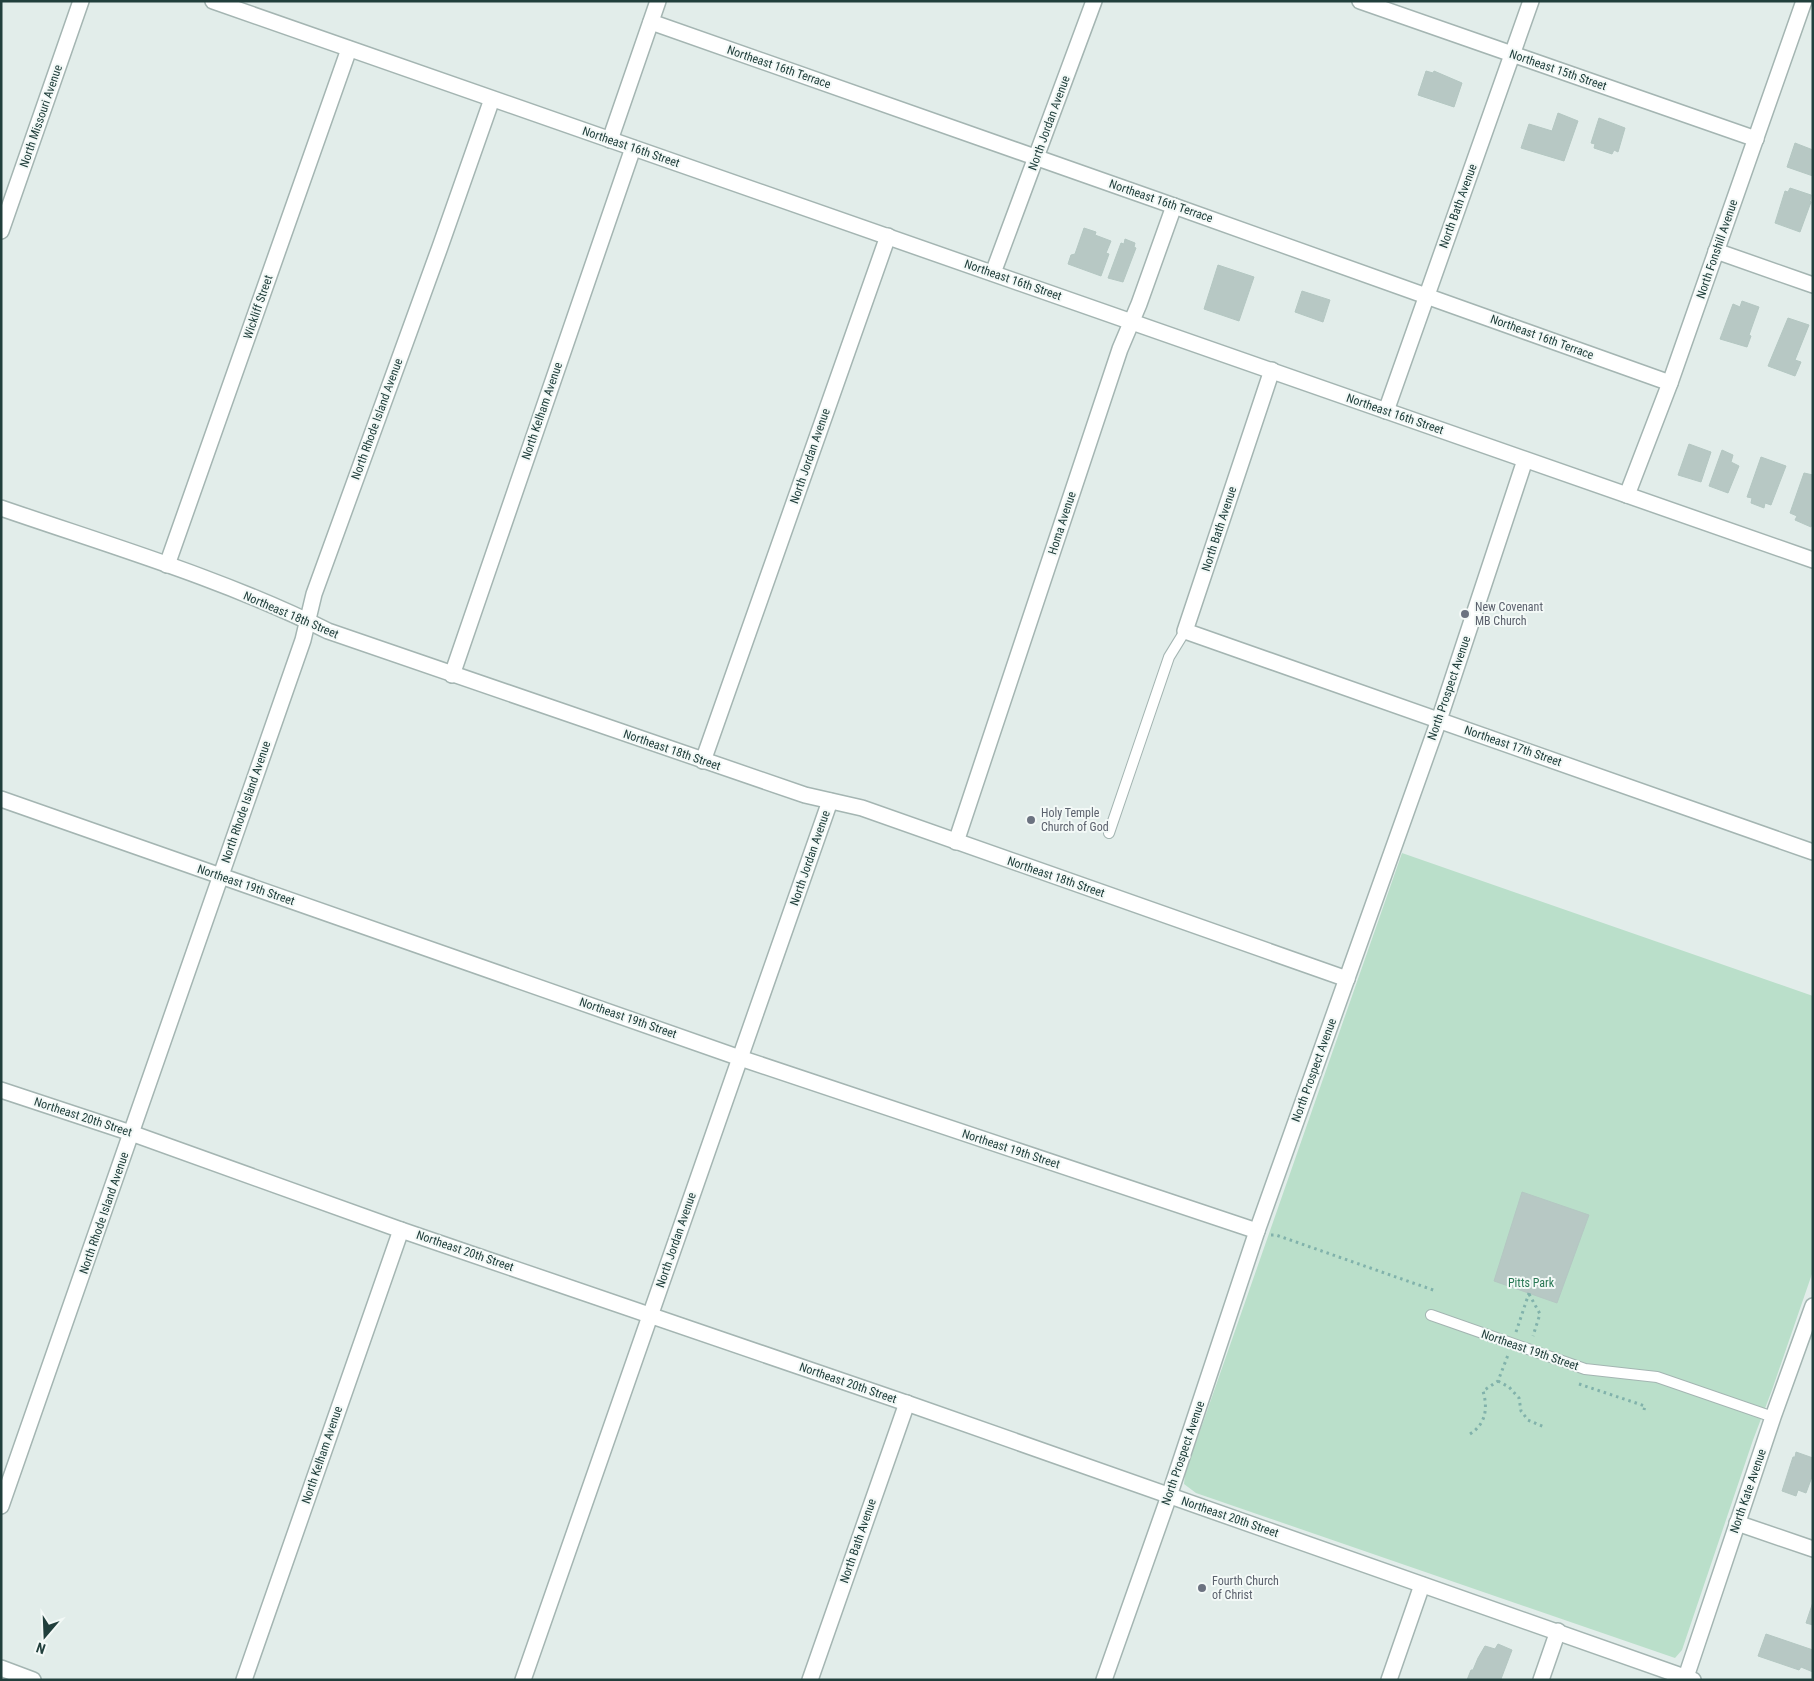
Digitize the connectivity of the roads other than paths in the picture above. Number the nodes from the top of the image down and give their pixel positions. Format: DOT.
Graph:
graph roads {
  1 [pos="81,1"];
  2 [pos="213,1"];
  3 [pos="658,1"];
  4 [pos="1094,1"];
  5 [pos="1360,1"];
  6 [pos="1531,1"];
  7 [pos="1804,1"];
  8 [pos="651,22"];
  9 [pos="349,49"];
  10 [pos="1512,54"];
  11 [pos="492,98"];
  12 [pos="1756,139"];
  13 [pos="610,140"];
  14 [pos="633,148"];
  15 [pos="1036,157"];
  16 [pos="1174,206"];
  17 [pos="1,231"];
  18 [pos="888,236"];
  19 [pos="1716,251"];
  20 [pos="993,273"];
  21 [pos="1813,285"];
  22 [pos="1426,295"];
  23 [pos="1132,322"];
  24 [pos="1272,370"];
  25 [pos="1670,383"];
  26 [pos="1386,411"];
  27 [pos="1524,460"];
  28 [pos="1627,495"];
  29 [pos="1,508"];
  30 [pos="1813,560"];
  31 [pos="167,565"];
  32 [pos="307,621"];
  33 [pos="1185,631"];
  34 [pos="452,674"];
  35 [pos="1439,720"];
  36 [pos="703,761"];
  37 [pos="1,798"];
  38 [pos="830,801"];
  39 [pos="1108,833"];
  40 [pos="956,842"];
  41 [pos="1813,852"];
  42 [pos="220,876"];
  43 [pos="1347,979"];
  44 [pos="740,1058"];
  45 [pos="1,1090"];
  46 [pos="131,1133"];
  47 [pos="401,1230"];
  48 [pos="1257,1231"];
  49 [pos="1813,1306"];
  50 [pos="650,1315"];
  51 [pos="1432,1315"];
  52 [pos="906,1403"];
  53 [pos="1773,1417"];
  54 [pos="1169,1496"];
  55 [pos="1,1506"];
  56 [pos="1738,1523"];
  57 [pos="1813,1549"];
  58 [pos="1422,1585"];
  59 [pos="1558,1631"];
  60 [pos="1,1668"];
  61 [pos="1689,1678"];
  62 [pos="33,1680"];
  63 [pos="244,1680"];
  64 [pos="523,1680"];
  65 [pos="810,1680"];
  66 [pos="1104,1680"];
  67 [pos="1389,1680"];
  68 [pos="1541,1680"];
  1 -- 17 [label="street, North Missouri Avenue"];
  2 -- 9 [label="street, Northeast 16th Street"];
  3 -- 8 [label="street"];
  4 -- 15 [label="street, North Jordan Avenue"];
  5 -- 10 [label="street, Northeast 15th Street"];
  6 -- 10 [label="street, North Bath Avenue"];
  7 -- 12 [label="street, North Fonshill Avenue"];
  8 -- 13 [label="street"];
  8 -- 15 [label="street, Northeast 16th Terrace"];
  9 -- 11 [label="street, Northeast 16th Street"];
  9 -- 31 [label="street, Wickliff Street"];
  10 -- 12 [label="street, Northeast 15th Street"];
  10 -- 22 [label="street, North Bath Avenue"];
  11 -- 13 [label="street, Northeast 16th Street"];
  11 -- 32 [label="street, North Rhode Island Avenue"];
  12 -- 19 [label="street, North Fonshill Avenue"];
  13 -- 14 [label="street, Northeast 16th Street"];
  14 -- 18 [label="street, Northeast 16th Street"];
  14 -- 34 [label="street, North Kelham Avenue"];
  15 -- 16 [label="street, Northeast 16th Terrace"];
  15 -- 20 [label="street, North Jordan Avenue"];
  16 -- 22 [label="street, Northeast 16th Terrace"];
  16 -- 23 [label="street, Homa Avenue"];
  18 -- 20 [label="street, Northeast 16th Street"];
  18 -- 36 [label="street, North Jordan Avenue"];
  19 -- 21 [label="street"];
  19 -- 25 [label="street, North Fonshill Avenue"];
  20 -- 23 [label="street, Northeast 16th Street"];
  22 -- 25 [label="street, Northeast 16th Terrace"];
  22 -- 26 [label="street, North Bath Avenue"];
  23 -- 24 [label="street, Northeast 16th Street"];
  23 -- 40 [label="street, Homa Avenue"];
  24 -- 26 [label="street, Northeast 16th Street"];
  24 -- 33 [label="street, North Bath Avenue"];
  25 -- 28 [label="street, North Fonshill Avenue"];
  26 -- 27 [label="street, Northeast 16th Street"];
  27 -- 28 [label="street, Northeast 16th Street"];
  27 -- 35 [label="street, North Prospect Avenue"];
  28 -- 30 [label="street, Northeast 16th Street"];
  29 -- 31 [label="street, Northeast 18th Street"];
  31 -- 32 [label="street, Northeast 18th Street"];
  32 -- 34 [label="street, Northeast 18th Street"];
  32 -- 42 [label="street, North Rhode Island Avenue"];
  33 -- 35 [label="street, Northeast 17th Street"];
  33 -- 39 [label="lane"];
  34 -- 36 [label="street, Northeast 18th Street"];
  35 -- 41 [label="street, Northeast 17th Street"];
  35 -- 43 [label="street, North Prospect Avenue"];
  36 -- 38 [label="street, Northeast 18th Street"];
  37 -- 42 [label="street, Northeast 19th Street"];
  38 -- 40 [label="street, Northeast 18th Street"];
  38 -- 44 [label="street, North Jordan Avenue"];
  40 -- 43 [label="street, Northeast 18th Street"];
  42 -- 44 [label="street, Northeast 19th Street"];
  42 -- 46 [label="street, North Rhode Island Avenue"];
  43 -- 48 [label="street, North Prospect Avenue"];
  44 -- 48 [label="street, Northeast 19th Street"];
  44 -- 50 [label="street, North Jordan Avenue"];
  45 -- 46 [label="street, Northeast 20th Street"];
  46 -- 47 [label="street, Northeast 20th Street"];
  46 -- 55 [label="street, North Rhode Island Avenue"];
  47 -- 50 [label="street, Northeast 20th Street"];
  47 -- 63 [label="street, North Kelham Avenue"];
  48 -- 54 [label="street, North Prospect Avenue"];
  49 -- 53 [label="street, North Kate Avenue"];
  50 -- 52 [label="street, Northeast 20th Street"];
  50 -- 64 [label="street, North Jordan Avenue"];
  51 -- 53 [label="lane, Northeast 19th Street"];
  52 -- 54 [label="street, Northeast 20th Street"];
  52 -- 65 [label="street, North Bath Avenue"];
  53 -- 56 [label="street, North Kate Avenue"];
  54 -- 58 [label="street, Northeast 20th Street"];
  54 -- 66 [label="street, North Prospect Avenue"];
  56 -- 57 [label="street"];
  56 -- 61 [label="street, North Kate Avenue"];
  58 -- 59 [label="street, Northeast 20th Street"];
  58 -- 67 [label="street"];
  59 -- 61 [label="street, Northeast 20th Street"];
  59 -- 68 [label="street"];
  60 -- 62 [label="street"];
}
